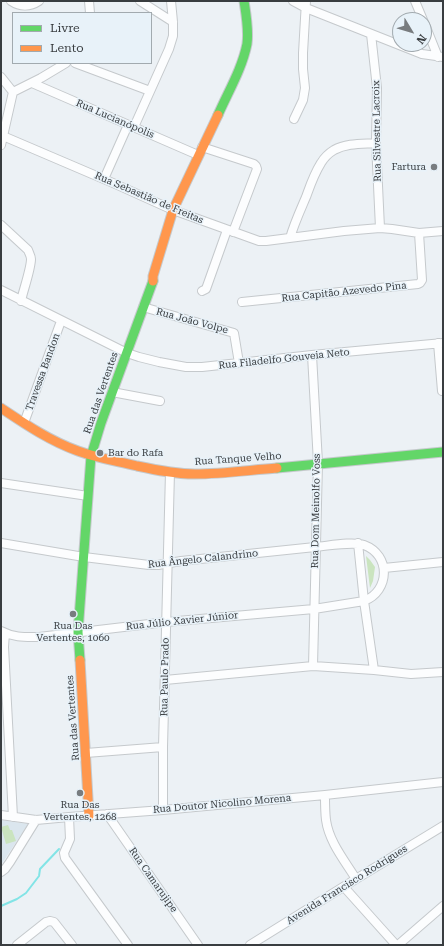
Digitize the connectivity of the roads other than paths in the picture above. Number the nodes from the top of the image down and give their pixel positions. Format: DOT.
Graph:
graph roads {
  1 [pos="11,1"];
  2 [pos="39,1"];
  3 [pos="89,1"];
  4 [pos="140,1"];
  5 [pos="171,1"];
  6 [pos="244,1"];
  7 [pos="293,1"];
  8 [pos="415,1"];
  9 [pos="306,5"];
  10 [pos="90,12"];
  11 [pos="420,12"];
  12 [pos="173,22"];
  13 [pos="371,34"];
  14 [pos="432,36"];
  15 [pos="438,47"];
  16 [pos="422,54"];
  17 [pos="440,57"];
  18 [pos="64,64"];
  19 [pos="78,64"];
  20 [pos="1,77"];
  21 [pos="32,83"];
  22 [pos="150,91"];
  23 [pos="13,92"];
  24 [pos="294,119"];
  25 [pos="131,126"];
  26 [pos="3,136"];
  27 [pos="376,143"];
  28 [pos="1,145"];
  29 [pos="200,151"];
  30 [pos="104,179"];
  31 [pos="173,210"];
  32 [pos="1,225"];
  33 [pos="380,228"];
  34 [pos="230,231"];
  35 [pos="443,231"];
  36 [pos="419,233"];
  37 [pos="290,238"];
  38 [pos="1,290"];
  39 [pos="202,291"];
  40 [pos="20,300"];
  41 [pos="242,302"];
  42 [pos="143,307"];
  43 [pos="61,321"];
  44 [pos="440,343"];
  45 [pos="127,353"];
  46 [pos="312,355"];
  47 [pos="239,363"];
  48 [pos="442,391"];
  49 [pos="112,392"];
  50 [pos="160,401"];
  51 [pos="1,408"];
  52 [pos="24,422"];
  53 [pos="443,452"];
  54 [pos="91,456"];
  55 [pos="318,463"];
  56 [pos="170,472"];
  57 [pos="1,483"];
  58 [pos="88,496"];
  59 [pos="1,543"];
  60 [pos="358,543"];
  61 [pos="315,548"];
  62 [pos="84,557"];
  63 [pos="443,562"];
  64 [pos="168,563"];
  65 [pos="384,568"];
  66 [pos="364,601"];
  67 [pos="314,609"];
  68 [pos="166,622"];
  69 [pos="3,632"];
  70 [pos="78,632"];
  71 [pos="313,666"];
  72 [pos="374,670"];
  73 [pos="443,672"];
  74 [pos="165,680"];
  75 [pos="4,699"];
  76 [pos="164,747"];
  77 [pos="86,753"];
  78 [pos="443,782"];
  79 [pos="325,795"];
  80 [pos="163,810"];
  81 [pos="107,814"];
  82 [pos="1,815"];
  83 [pos="88,816"];
  84 [pos="13,817"];
  85 [pos="69,817"];
  86 [pos="36,820"];
  87 [pos="443,826"];
  88 [pos="1,872"];
  89 [pos="356,879"];
  90 [pos="344,887"];
  91 [pos="443,906"];
  92 [pos="19,944"];
  93 [pos="72,945"];
  94 [pos="128,945"];
  95 [pos="198,945"];
  96 [pos="250,945"];
  97 [pos="397,945"];
  1 -- 2 [label="street"];
  3 -- 10 [label="street"];
  4 -- 12 [label="street"];
  5 -- 12 [label="street"];
  6 -- 29 [label="street, Rua das Vertentes"];
  7 -- 9 [label="street"];
  8 -- 11 [label="street"];
  9 -- 13 [label="street"];
  9 -- 24 [label="street"];
  12 -- 22 [label="street"];
  13 -- 16 [label="street"];
  13 -- 27 [label="street, Rua Silvestre Lacroix"];
  14 -- 15 [label="street"];
  15 -- 16 [label="street"];
  15 -- 17 [label="street"];
  16 -- 17 [label="street"];
  18 -- 21 [label="street"];
  19 -- 22 [label="street"];
  20 -- 23 [label="street"];
  21 -- 23 [label="street"];
  21 -- 25 [label="street, Rua Lucianópolis"];
  22 -- 25 [label="street"];
  23 -- 26 [label="street"];
  25 -- 29 [label="street, Rua Lucianópolis"];
  25 -- 30 [label="street"];
  26 -- 28 [label="street"];
  26 -- 30 [label="street, Rua Sebastião de Freitas"];
  27 -- 33 [label="street, Rua Silvestre Lacroix"];
  27 -- 37 [label="street"];
  29 -- 31 [label="street, Rua das Vertentes"];
  29 -- 34 [label="street, Rua Lucianópolis"];
  30 -- 31 [label="street, Rua Sebastião de Freitas"];
  31 -- 34 [label="street, Rua Sebastião de Freitas"];
  31 -- 42 [label="street, Rua das Vertentes"];
  32 -- 40 [label="street"];
  33 -- 36 [label="street, Rua Sebastião de Freitas"];
  33 -- 37 [label="street, Rua Sebastião de Freitas"];
  34 -- 37 [label="street, Rua Sebastião de Freitas"];
  34 -- 39 [label="street"];
  35 -- 36 [label="street, Rua Sebastião de Freitas"];
  36 -- 41 [label="street, Rua Capitão Azevedo Pina"];
  38 -- 40 [label="street, Rua Filadelfo Gouveia Neto"];
  40 -- 43 [label="street, Rua Filadelfo Gouveia Neto"];
  42 -- 45 [label="street, Rua das Vertentes"];
  42 -- 47 [label="street, Rua João Volpe"];
  43 -- 45 [label="street, Rua Filadelfo Gouveia Neto"];
  43 -- 52 [label="street, Travessa Bandon"];
  44 -- 46 [label="street, Rua Filadelfo Gouveia Neto"];
  44 -- 48 [label="street"];
  45 -- 47 [label="street, Rua Filadelfo Gouveia Neto"];
  45 -- 49 [label="street, Rua das Vertentes"];
  46 -- 47 [label="street, Rua Filadelfo Gouveia Neto"];
  46 -- 55 [label="street, Rua Dom Meinolfo Voss"];
  49 -- 50 [label="street"];
  49 -- 54 [label="street, Rua das Vertentes"];
  51 -- 52 [label="street, Rua Tanque Velho"];
  52 -- 54 [label="street, Rua Tanque Velho"];
  53 -- 55 [label="street, Rua Tanque Velho"];
  54 -- 56 [label="street, Rua Tanque Velho"];
  54 -- 58 [label="street, Rua das Vertentes"];
  55 -- 56 [label="street, Rua Tanque Velho"];
  55 -- 61 [label="street, Rua Dom Meinolfo Voss"];
  56 -- 64 [label="street, Rua Paulo Prado"];
  57 -- 58 [label="street"];
  58 -- 62 [label="street, Rua das Vertentes"];
  59 -- 62 [label="street, Rua Ângelo Calandrino"];
  60 -- 61 [label="street, Rua Ângelo Calandrino"];
  60 -- 65 [label="street"];
  60 -- 66 [label="street"];
  61 -- 64 [label="street, Rua Ângelo Calandrino"];
  61 -- 67 [label="street, Rua Dom Meinolfo Voss"];
  62 -- 64 [label="street, Rua Ângelo Calandrino"];
  62 -- 70 [label="street, Rua das Vertentes"];
  63 -- 65 [label="street"];
  64 -- 68 [label="street, Rua Paulo Prado"];
  65 -- 66 [label="street"];
  66 -- 67 [label="street, Rua Júlio Xavier Júnior"];
  66 -- 72 [label="street"];
  67 -- 68 [label="street, Rua Júlio Xavier Júnior"];
  67 -- 71 [label="street, Rua Dom Meinolfo Voss"];
  68 -- 70 [label="street, Rua Júlio Xavier Júnior"];
  68 -- 74 [label="street, Rua Paulo Prado"];
  69 -- 70 [label="street, Rua Júlio Xavier Júnior"];
  69 -- 75 [label="street"];
  70 -- 77 [label="street, Rua das Vertentes"];
  71 -- 72 [label="street"];
  71 -- 74 [label="street"];
  72 -- 73 [label="street"];
  74 -- 76 [label="street, Rua Paulo Prado"];
  75 -- 84 [label="street"];
  76 -- 77 [label="street"];
  76 -- 80 [label="street, Rua Paulo Prado"];
  77 -- 83 [label="street, Rua das Vertentes"];
  78 -- 79 [label="street, Rua Doutor Nicolino Morena"];
  79 -- 80 [label="street, Rua Doutor Nicolino Morena"];
  79 -- 89 [label="street"];
  80 -- 81 [label="street, Rua Doutor Nicolino Morena"];
  81 -- 83 [label="street, Rua Doutor Nicolino Morena"];
  81 -- 95 [label="street, Rua Camarujipe"];
  82 -- 84 [label="street, Rua Doutor Nicolino Morena"];
  83 -- 85 [label="street, Rua Doutor Nicolino Morena"];
  84 -- 86 [label="street, Rua Doutor Nicolino Morena"];
  85 -- 86 [label="street, Rua Doutor Nicolino Morena"];
  85 -- 94 [label="street"];
  86 -- 88 [label="street"];
  87 -- 89 [label="street, Avenida Francisco Rodrigues"];
  89 -- 90 [label="street, Avenida Francisco Rodrigues"];
  90 -- 96 [label="street, Avenida Francisco Rodrigues"];
  90 -- 97 [label="street"];
  91 -- 97 [label="street"];
  92 -- 93 [label="street"];
}
